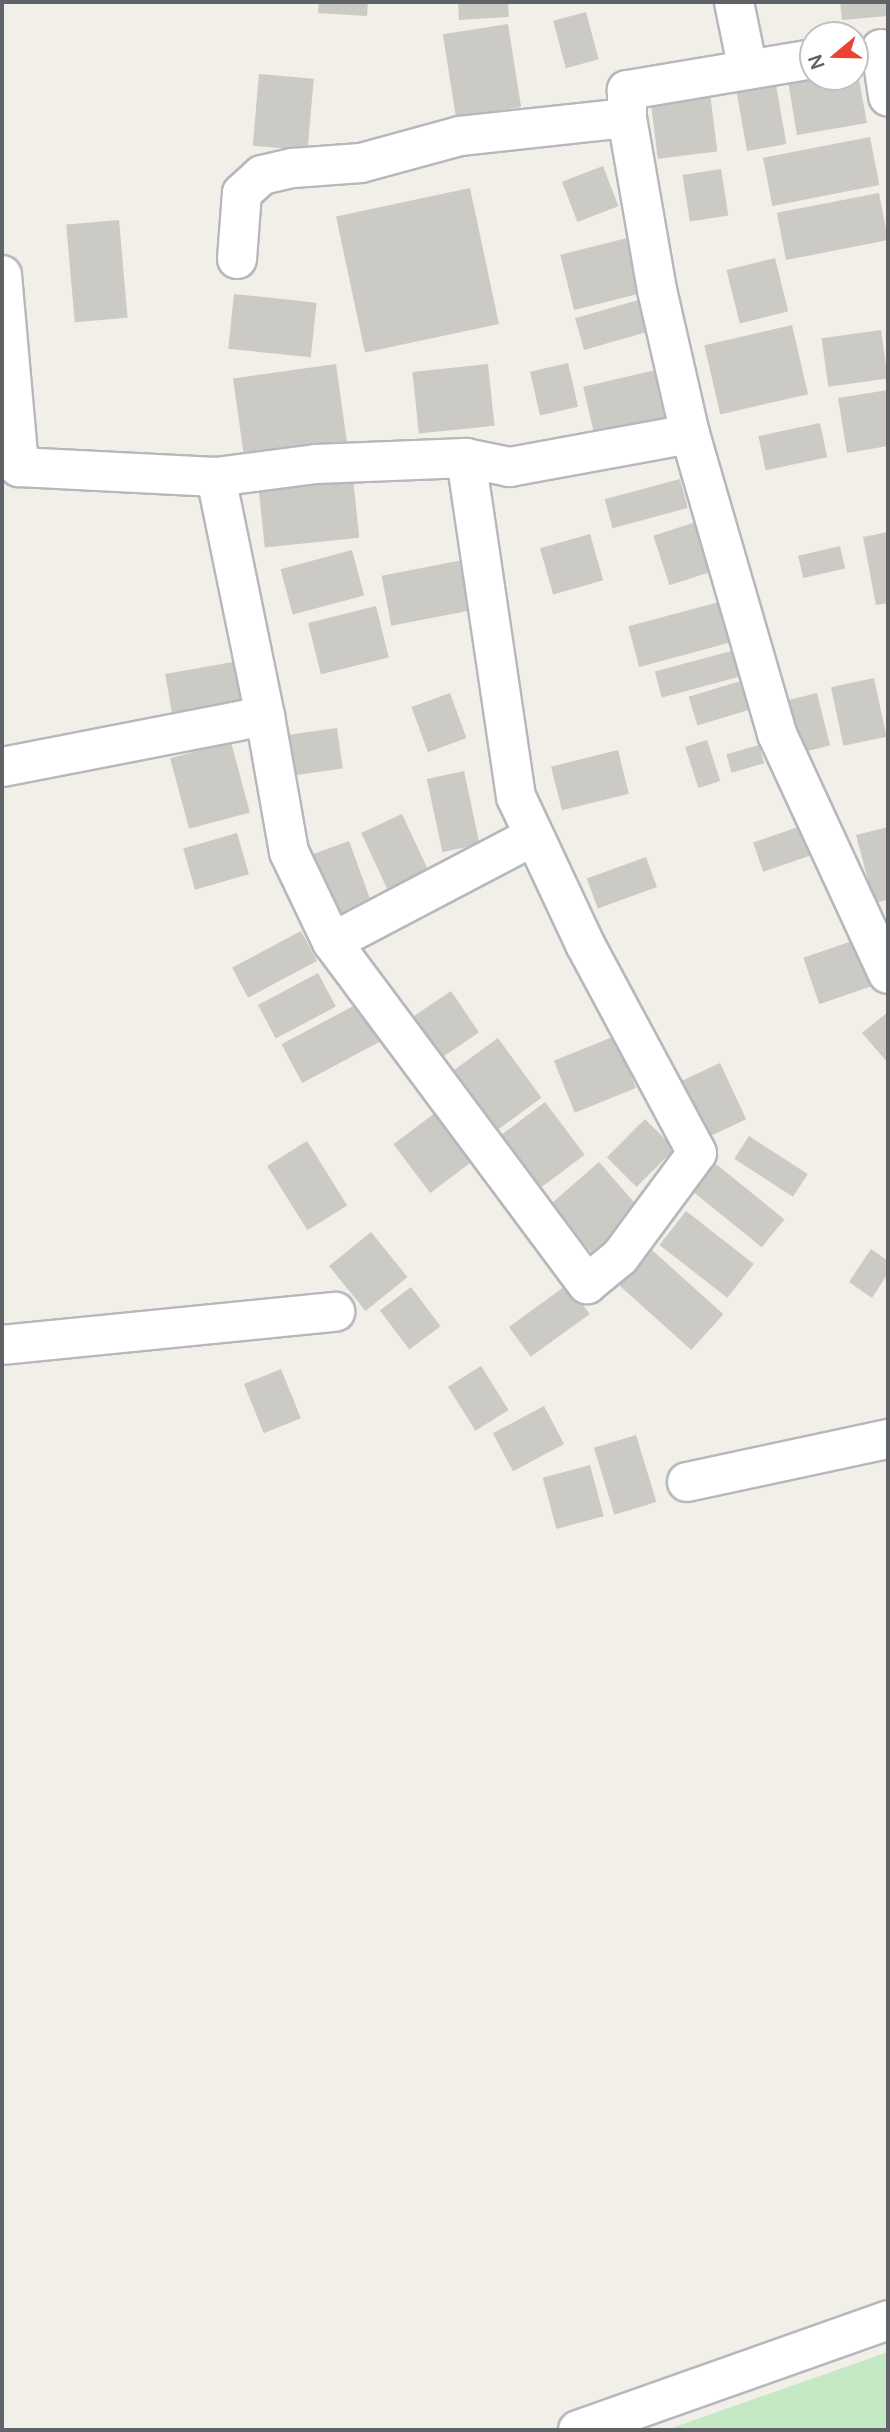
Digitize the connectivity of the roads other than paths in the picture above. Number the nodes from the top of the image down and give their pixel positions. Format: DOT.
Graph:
graph roads {
  1 [pos="734,2"];
  2 [pos="875,50"];
  3 [pos="799,61"];
  4 [pos="748,70"];
  5 [pos="888,96"];
  6 [pos="627,118"];
  7 [pos="237,259"];
  8 [pos="2,275"];
  9 [pos="690,435"];
  10 [pos="467,458"];
  11 [pos="216,477"];
  12 [pos="265,716"];
  13 [pos="2,767"];
  14 [pos="534,836"];
  15 [pos="332,942"];
  16 [pos="888,974"];
  17 [pos="335,1312"];
  18 [pos="2,1345"];
  19 [pos="888,1439"];
  20 [pos="687,1482"];
  21 [pos="888,2320"];
  22 [pos="578,2430"];
  1 -- 4 [label="street"];
  2 -- 5 [label="street"];
  3 -- 4 [label="street"];
  4 -- 6 [label="street"];
  6 -- 7 [label="street"];
  6 -- 9 [label="street"];
  8 -- 11 [label="street"];
  9 -- 10 [label="street"];
  9 -- 16 [label="street"];
  10 -- 11 [label="street"];
  10 -- 14 [label="street"];
  11 -- 12 [label="street"];
  12 -- 13 [label="street"];
  12 -- 15 [label="street"];
  14 -- 15 [label="street"];
  14 -- 15 [label="street"];
  17 -- 18 [label="street"];
  19 -- 20 [label="street"];
  21 -- 22 [label="street"];
}
